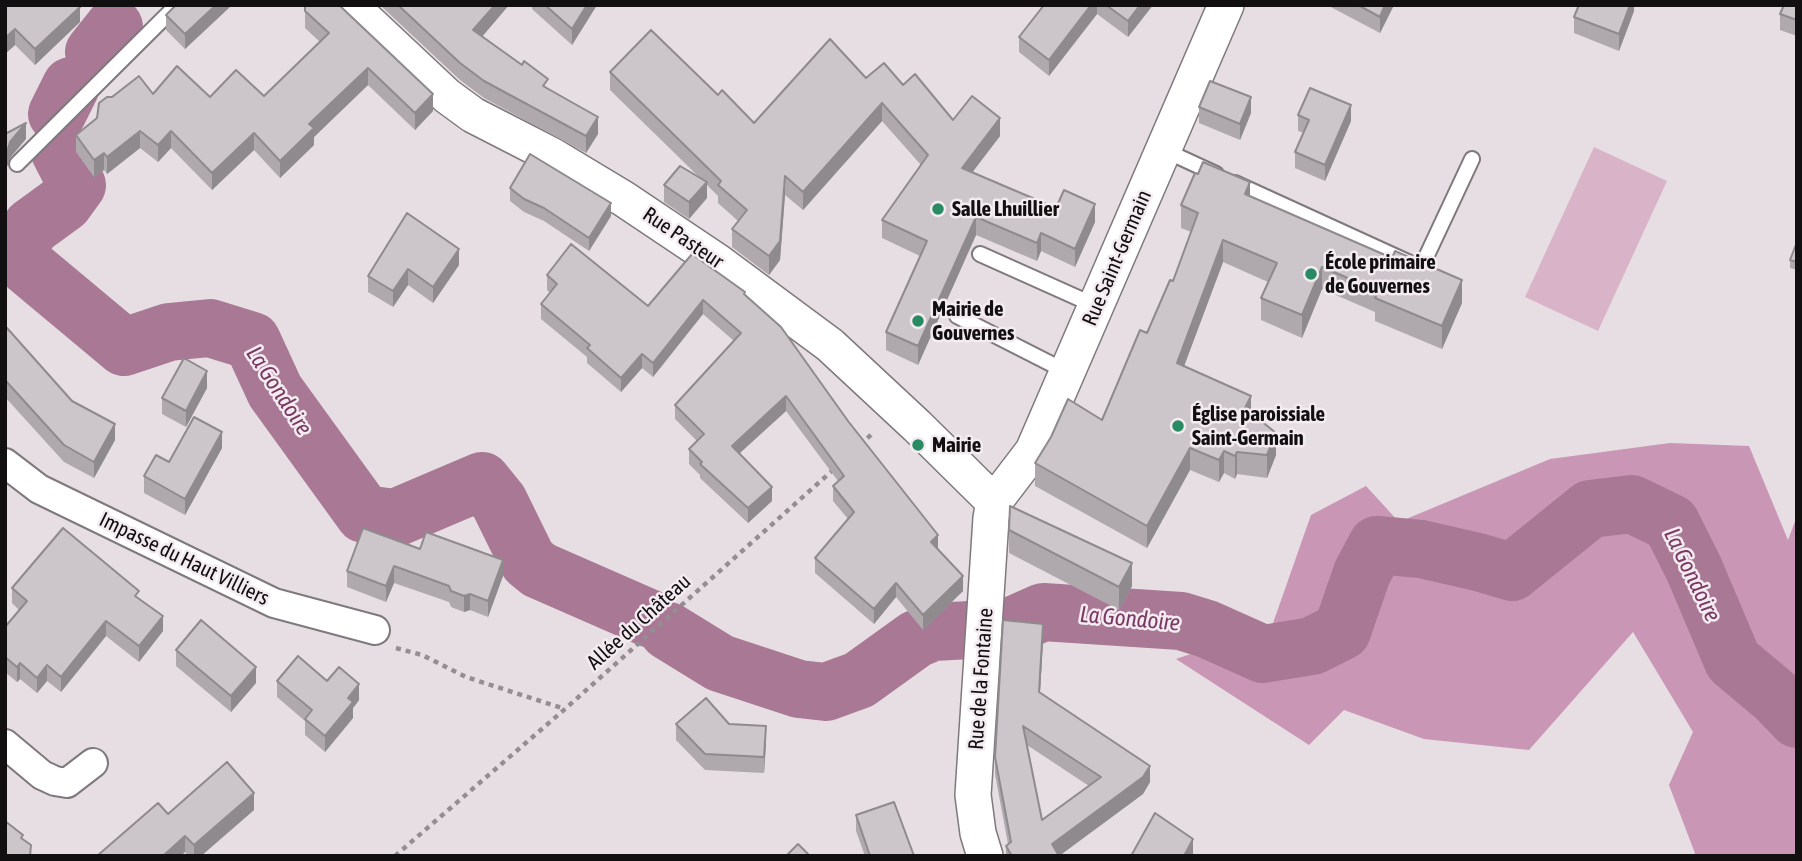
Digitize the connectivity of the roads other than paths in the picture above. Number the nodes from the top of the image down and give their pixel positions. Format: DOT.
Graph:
graph roads {
  1 [pos="177,5"];
  2 [pos="350,5"];
  3 [pos="1226,5"];
  4 [pos="1164,150"];
  5 [pos="1472,159"];
  6 [pos="17,164"];
  7 [pos="980,254"];
  8 [pos="1096,306"];
  9 [pos="957,316"];
  10 [pos="1067,372"];
  11 [pos="5,463"];
  12 [pos="994,502"];
  13 [pos="375,630"];
  14 [pos="5,744"];
  15 [pos="93,763"];
  16 [pos="985,856"];
  1 -- 6 [label="lane"];
  2 -- 12 [label="street, Rue Pasteur"];
  3 -- 4 [label="street, Rue Saint-Germain"];
  4 -- 5 [label="lane"];
  4 -- 8 [label="street, Rue Saint-Germain"];
  7 -- 8 [label="lane"];
  8 -- 10 [label="street, Rue Saint-Germain"];
  9 -- 10 [label="lane"];
  10 -- 12 [label="street, Rue Saint-Germain"];
  11 -- 13 [label="street, Impasse du Haut Villiers"];
  12 -- 16 [label="street, Rue de la Fontaine"];
  14 -- 15 [label="street"];
}
